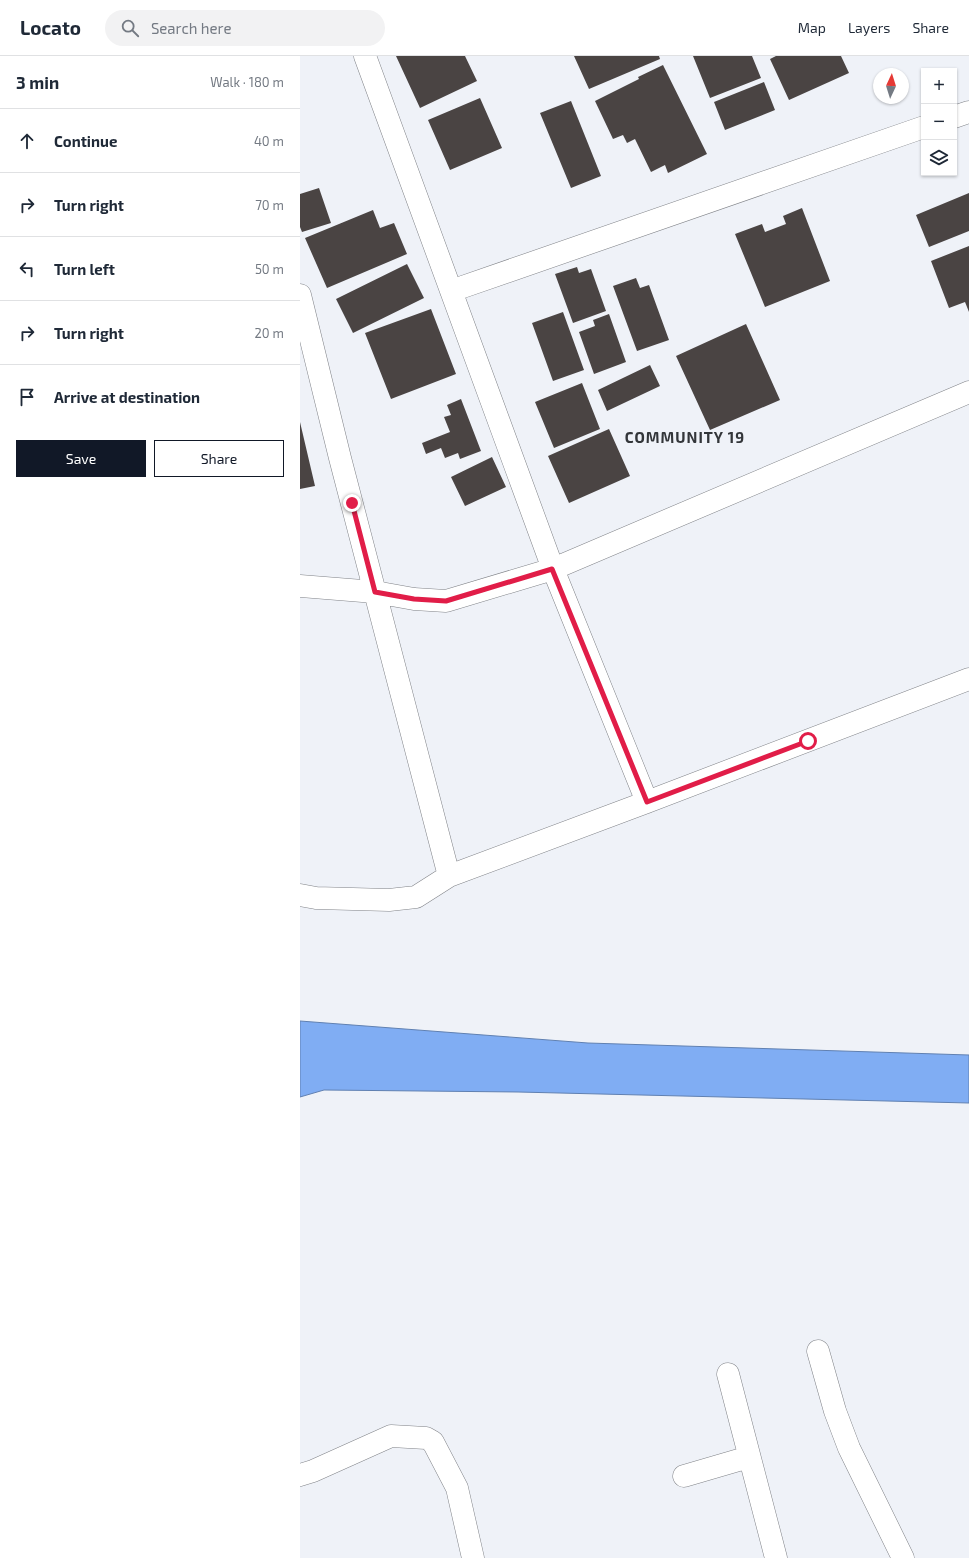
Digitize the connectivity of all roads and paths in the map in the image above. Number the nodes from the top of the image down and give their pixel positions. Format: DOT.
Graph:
graph roads {
  1 [pos="365,56"];
  2 [pos="969,112"];
  3 [pos="957,116"];
  4 [pos="921,128"];
  5 [pos="452,291"];
  6 [pos="300,295"];
  7 [pos="969,392"];
  8 [pos="552,569"];
  9 [pos="300,586"];
  10 [pos="375,592"];
  11 [pos="969,679"];
  12 [pos="647,802"];
  13 [pos="449,876"];
  14 [pos="300,895"];
  15 [pos="818,1351"];
  16 [pos="728,1374"];
  17 [pos="750,1457"];
  18 [pos="300,1475"];
  19 [pos="684,1476"];
  20 [pos="473,1558"];
  21 [pos="776,1558"];
  22 [pos="903,1558"];
  1 -- 5 [label="street"];
  2 -- 3 [label="street"];
  4 -- 5 [label="street"];
  5 -- 8 [label="street"];
  6 -- 10 [label="street"];
  7 -- 8 [label="street"];
  8 -- 10 [label="street"];
  8 -- 12 [label="street"];
  9 -- 10 [label="street"];
  10 -- 13 [label="street"];
  11 -- 12 [label="street"];
  12 -- 13 [label="street"];
  13 -- 14 [label="street"];
  15 -- 22 [label="street"];
  16 -- 17 [label="street"];
  17 -- 19 [label="street"];
  17 -- 21 [label="street"];
  18 -- 20 [label="street"];
}
